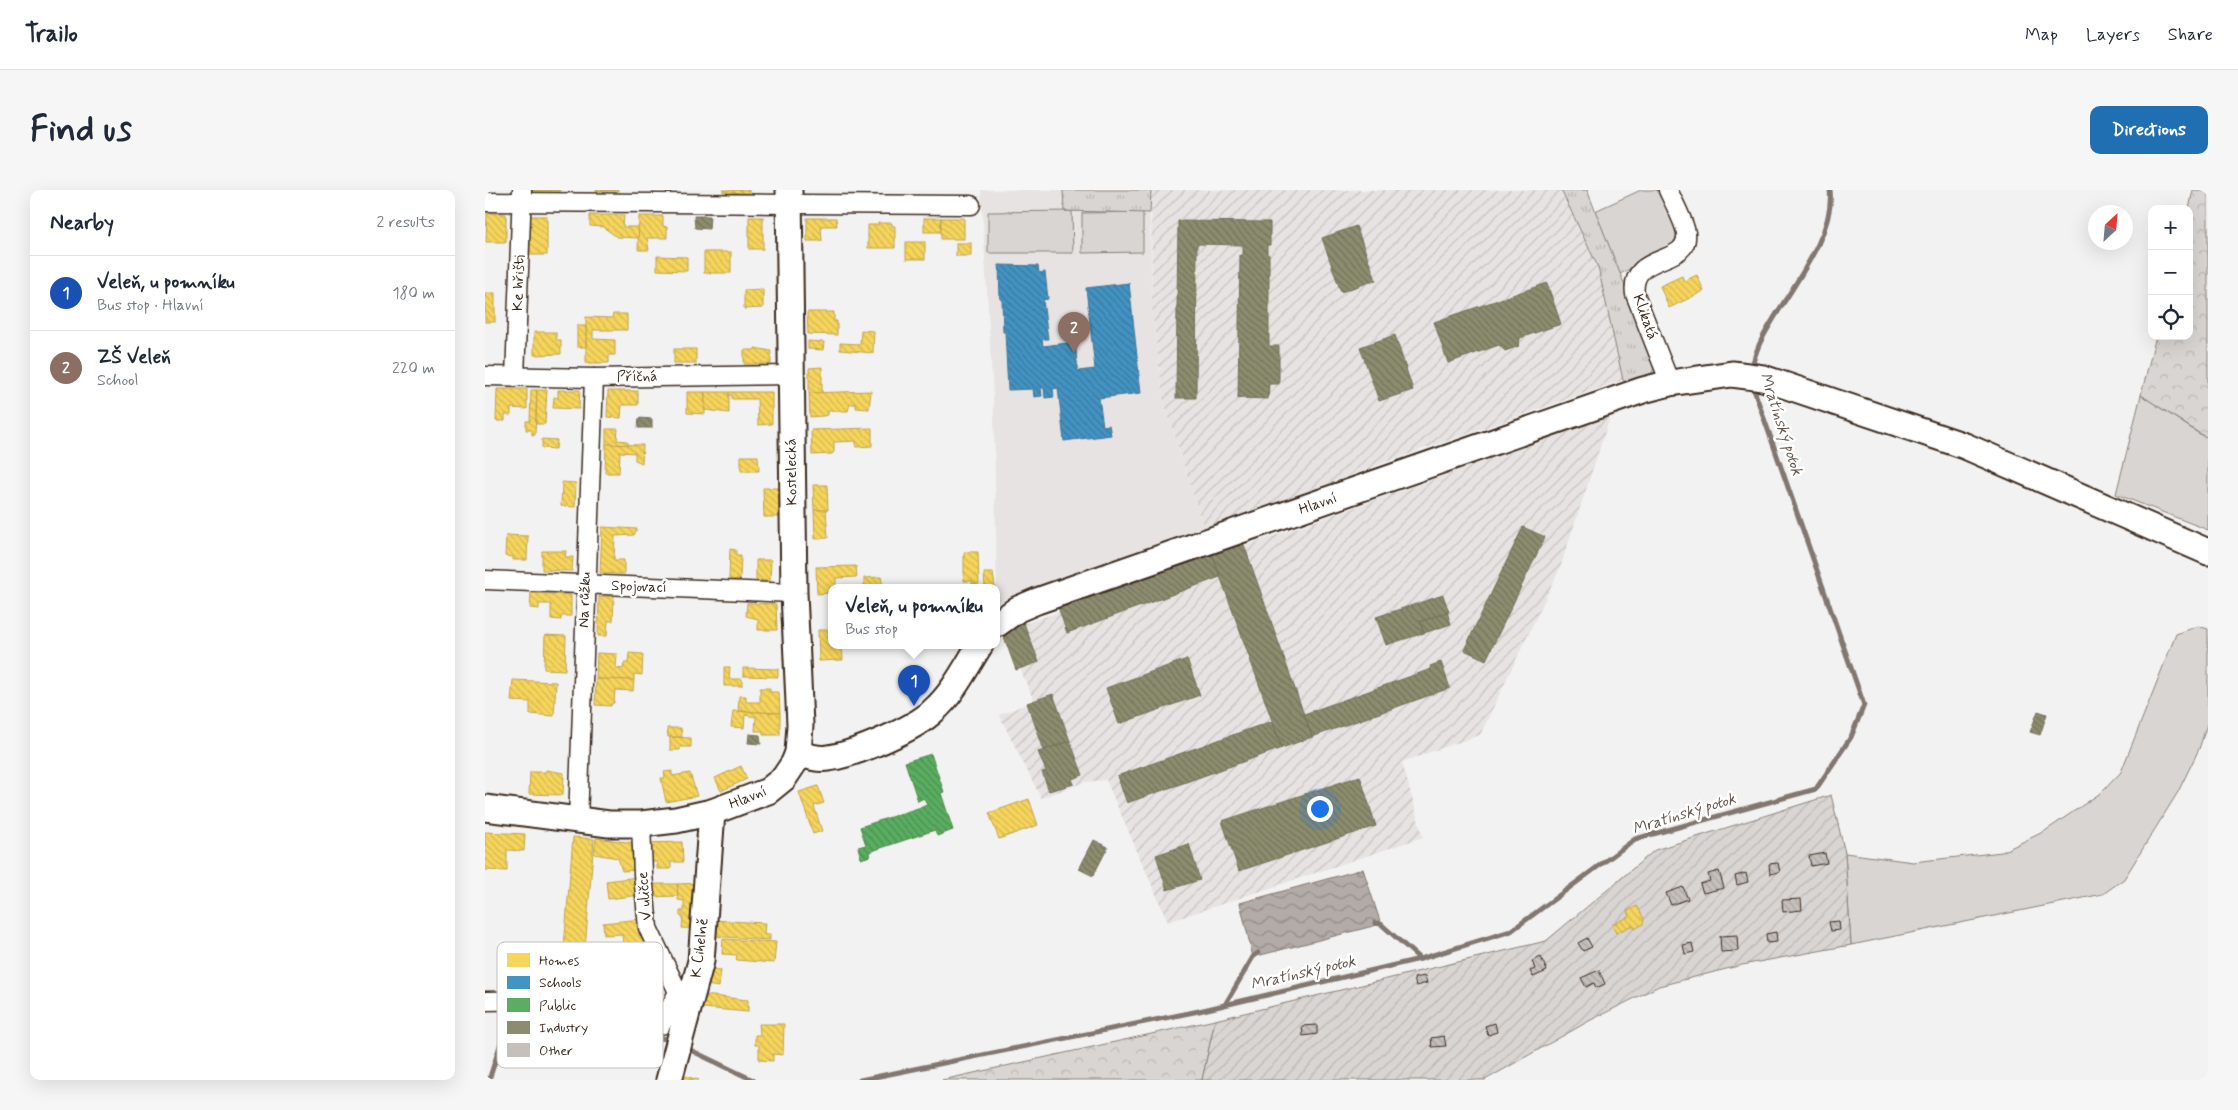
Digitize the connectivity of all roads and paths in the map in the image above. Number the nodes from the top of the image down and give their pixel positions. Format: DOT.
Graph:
graph roads {
  1 [pos="1668,190"];
  2 [pos="522,197"];
  3 [pos="788,197"];
  4 [pos="485,202"];
  5 [pos="971,205"];
  6 [pos="790,375"];
  7 [pos="485,376"];
  8 [pos="515,376"];
  9 [pos="594,378"];
  10 [pos="1670,383"];
  11 [pos="2208,552"];
  12 [pos="485,580"];
  13 [pos="586,584"];
  14 [pos="794,593"];
  15 [pos="1000,622"];
  16 [pos="977,649"];
  17 [pos="798,753"];
  18 [pos="485,808"];
  19 [pos="712,812"];
  20 [pos="578,821"];
  21 [pos="641,824"];
  22 [pos="656,942"];
  23 [pos="663,955"];
  24 [pos="685,995"];
  25 [pos="663,1022"];
  26 [pos="669,1080"];
  1 -- 10 [label="street, Klikatá"];
  2 -- 3 [label="street"];
  2 -- 4 [label="street"];
  2 -- 8 [label="street, Ke hřišti"];
  3 -- 5 [label="street"];
  3 -- 6 [label="street, Kostelecká"];
  6 -- 9 [label="street, Příčná"];
  6 -- 14 [label="street, Kostelecká"];
  7 -- 8 [label="street, Příčná"];
  8 -- 9 [label="street, Příčná"];
  9 -- 13 [label="street, Na růžku"];
  10 -- 11 [label="street, Hlavní"];
  10 -- 15 [label="street, Hlavní"];
  12 -- 13 [label="street, Spojovací"];
  13 -- 14 [label="street, Spojovací"];
  13 -- 20 [label="street, Na růžku"];
  14 -- 17 [label="street, Kostelecká"];
  16 -- 17 [label="street"];
  17 -- 19 [label="street, Hlavní"];
  18 -- 20 [label="street, Hlavní"];
  19 -- 21 [label="street, Hlavní"];
  19 -- 24 [label="street, K Cihelně"];
  20 -- 21 [label="street, Hlavní"];
  21 -- 22 [label="street, V uličce"];
  23 -- 24 [label="street, V uličce"];
  24 -- 25 [label="street"];
  24 -- 26 [label="street, K Cihelně"];
}
